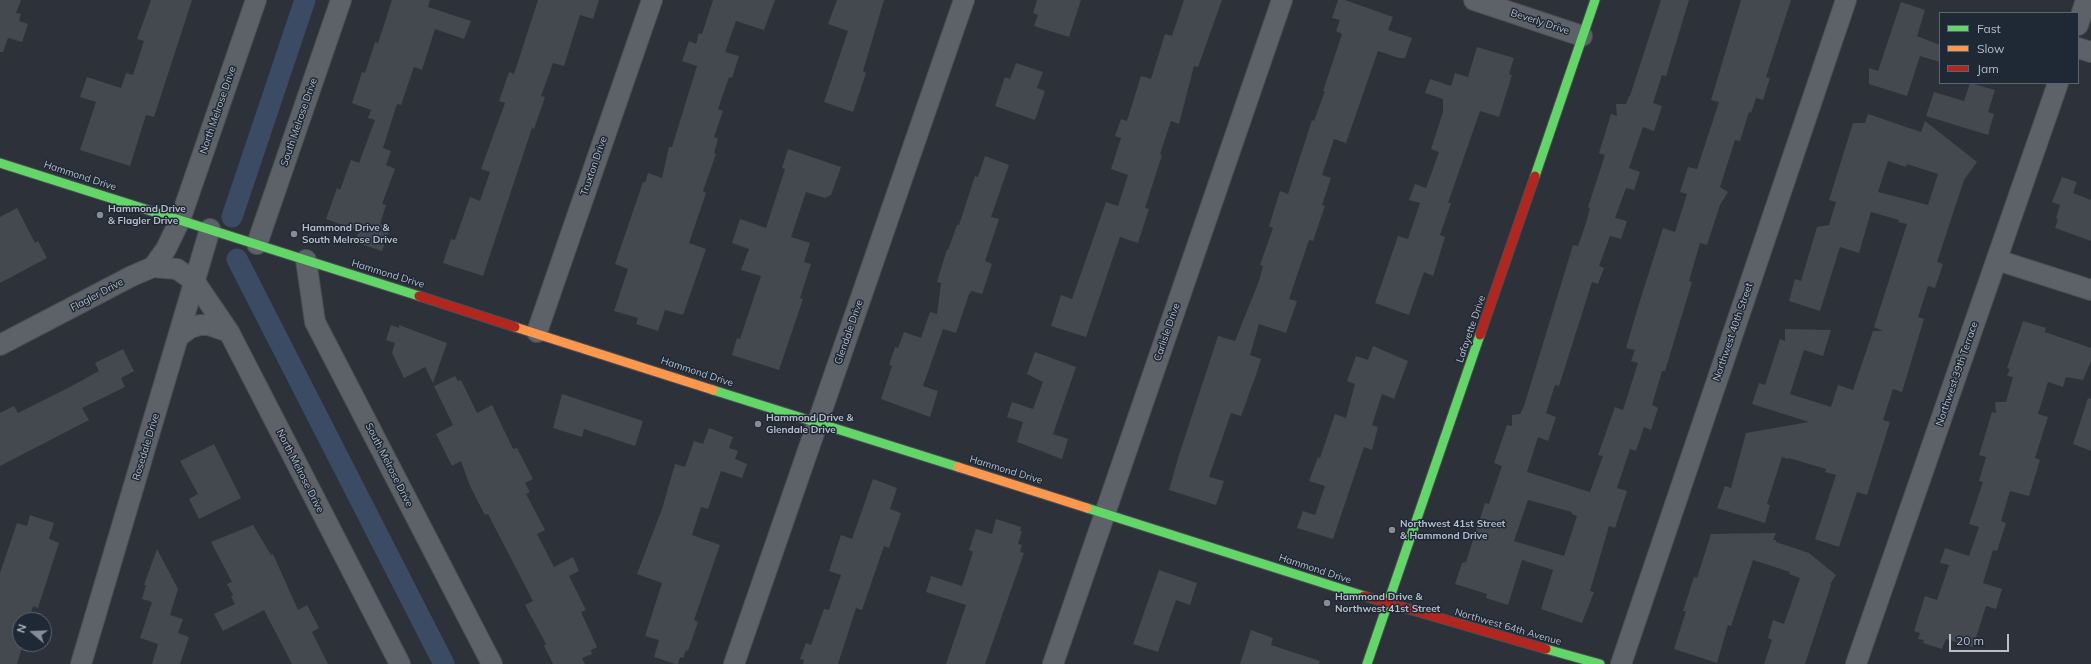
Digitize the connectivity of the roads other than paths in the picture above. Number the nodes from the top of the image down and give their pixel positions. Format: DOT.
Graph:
graph roads {
  1 [pos="256,0"];
  2 [pos="341,0"];
  3 [pos="652,0"];
  4 [pos="964,0"];
  5 [pos="1282,0"];
  6 [pos="1474,0"];
  7 [pos="1595,0"];
  8 [pos="1846,0"];
  9 [pos="2086,0"];
  10 [pos="2079,22"];
  11 [pos="1582,36"];
  12 [pos="2079,48"];
  13 [pos="2091,52"];
  14 [pos="2058,84"];
  15 [pos="0,163"];
  16 [pos="180,220"];
  17 [pos="210,229"];
  18 [pos="257,244"];
  19 [pos="306,260"];
  20 [pos="1997,260"];
  21 [pos="153,267"];
  22 [pos="194,282"];
  23 [pos="2091,290"];
  24 [pos="229,332"];
  25 [pos="537,332"];
  26 [pos="178,337"];
  27 [pos="0,345"];
  28 [pos="818,422"];
  29 [pos="1104,513"];
  30 [pos="1388,604"];
  31 [pos="81,664"];
  32 [pos="400,664"];
  33 [pos="492,664"];
  34 [pos="734,664"];
  35 [pos="1053,664"];
  36 [pos="1367,664"];
  37 [pos="1600,664"];
  38 [pos="1620,664"];
  39 [pos="1856,664"];
  1 -- 16 [label="street, North Melrose Drive"];
  2 -- 18 [label="street, South Melrose Drive"];
  3 -- 25 [label="street, Truxton Drive"];
  4 -- 28 [label="street, Glendale Drive"];
  5 -- 29 [label="street, Carlisle Drive"];
  6 -- 11 [label="street, Beverly Drive"];
  7 -- 11 [label="street, Lafayette Drive"];
  8 -- 38 [label="street, Northwest 40th Street"];
  9 -- 10 [label="street"];
  11 -- 30 [label="street, Lafayette Drive"];
  12 -- 13 [label="street"];
  14 -- 20 [label="street, Northwest 39th Terrace"];
  15 -- 16 [label="street, Hammond Drive"];
  16 -- 17 [label="street, Hammond Drive"];
  16 -- 21 [label="street, North Melrose Drive"];
  17 -- 18 [label="street, Hammond Drive"];
  17 -- 22 [label="street, Rosedale Drive"];
  18 -- 19 [label="street, Hammond Drive"];
  19 -- 25 [label="street, Hammond Drive"];
  19 -- 33 [label="street, South Melrose Drive"];
  20 -- 23 [label="street"];
  20 -- 39 [label="street, Northwest 39th Terrace"];
  21 -- 22 [label="street"];
  21 -- 27 [label="street, Flagler Drive"];
  22 -- 24 [label="street, North Melrose Drive"];
  22 -- 26 [label="street, Rosedale Drive"];
  24 -- 26 [label="street"];
  24 -- 32 [label="street, North Melrose Drive"];
  25 -- 28 [label="street, Hammond Drive"];
  26 -- 31 [label="street, Rosedale Drive"];
  28 -- 29 [label="street, Hammond Drive"];
  28 -- 34 [label="street, Glendale Drive"];
  29 -- 30 [label="street, Hammond Drive"];
  29 -- 35 [label="street, Carlisle Drive"];
  30 -- 36 [label="street, Lafayette Drive"];
  30 -- 37 [label="street, Northwest 64th Avenue"];
}
